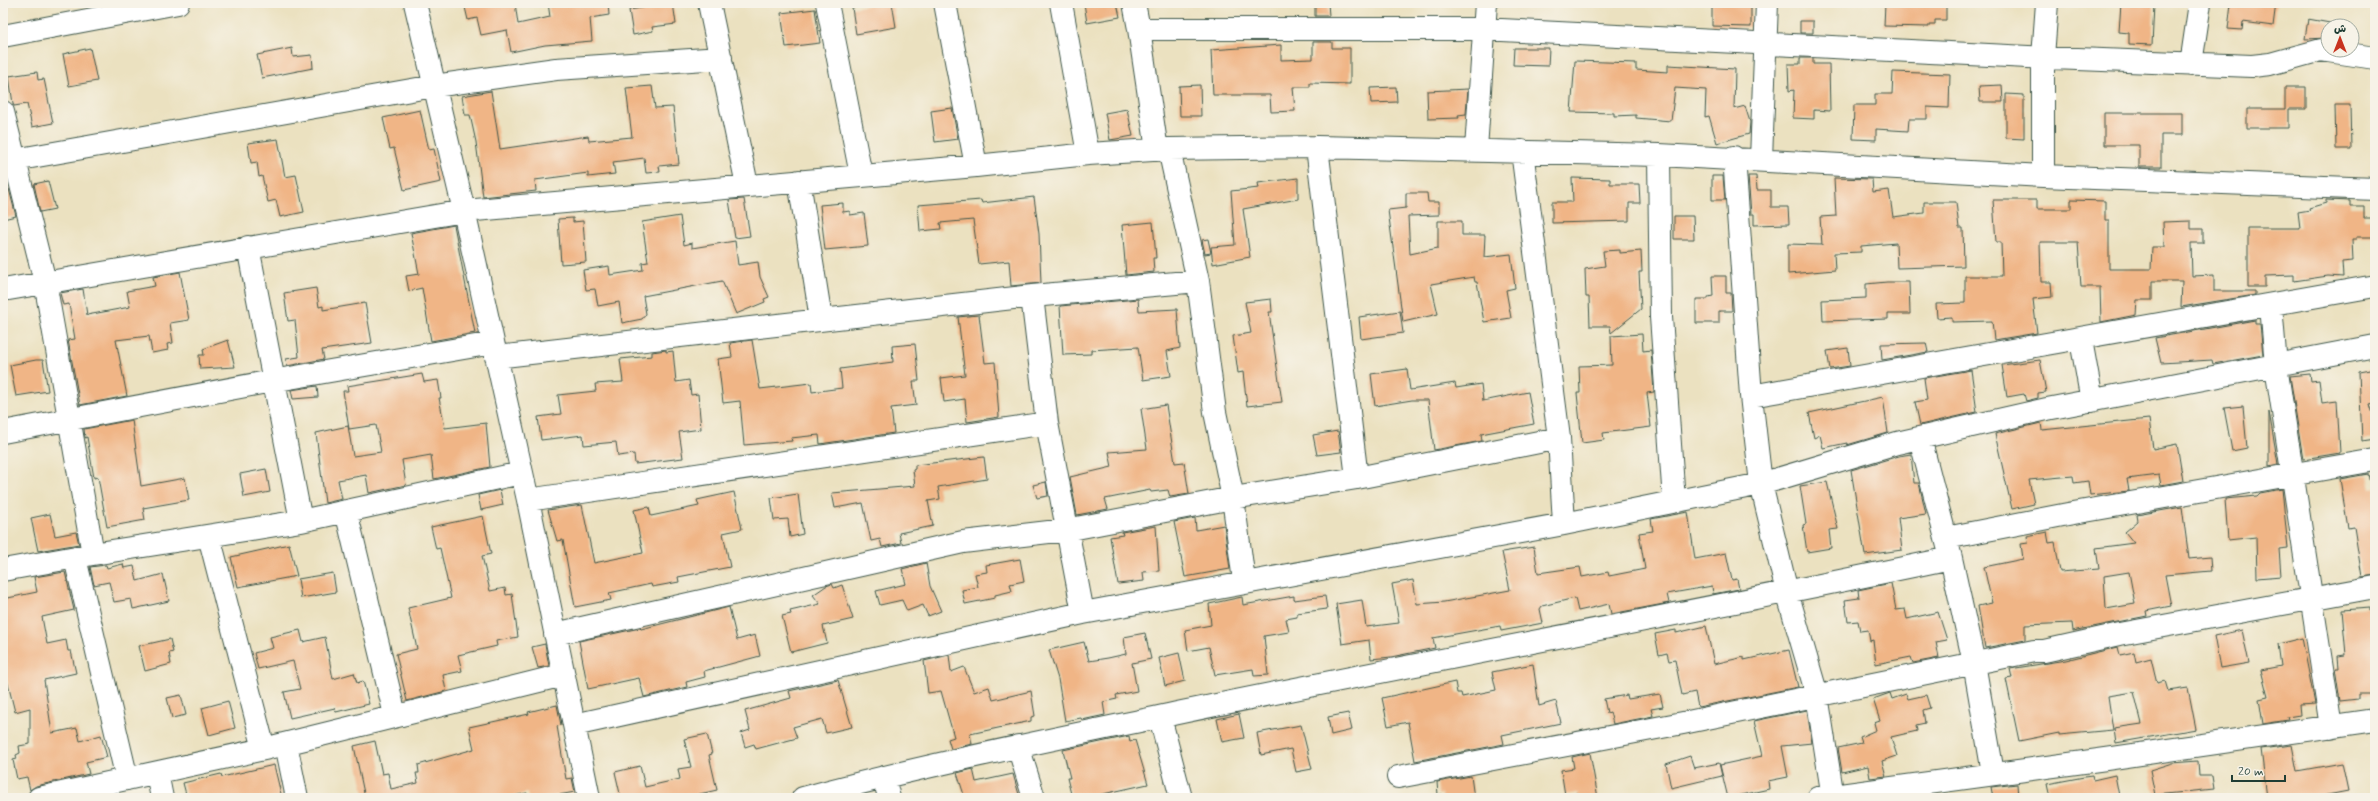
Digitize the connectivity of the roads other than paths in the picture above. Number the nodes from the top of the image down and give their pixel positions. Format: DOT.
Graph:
graph roads {
  1 [pos="178,3"];
  2 [pos="415,3"];
  3 [pos="708,3"];
  4 [pos="827,3"];
  5 [pos="945,3"];
  6 [pos="1061,3"];
  7 [pos="1134,3"];
  8 [pos="1486,3"];
  9 [pos="1766,3"];
  10 [pos="2047,3"];
  11 [pos="2200,3"];
  12 [pos="128,8"];
  13 [pos="1139,29"];
  14 [pos="1482,29"];
  15 [pos="3,36"];
  16 [pos="1765,43"];
  17 [pos="2043,57"];
  18 [pos="720,58"];
  19 [pos="2375,58"];
  20 [pos="2191,64"];
  21 [pos="434,86"];
  22 [pos="3,112"];
  23 [pos="1317,147"];
  24 [pos="1476,149"];
  25 [pos="1163,150"];
  26 [pos="1522,151"];
  27 [pos="1088,154"];
  28 [pos="1659,155"];
  29 [pos="1734,157"];
  30 [pos="1761,159"];
  31 [pos="9,161"];
  32 [pos="976,166"];
  33 [pos="861,175"];
  34 [pos="2043,176"];
  35 [pos="799,181"];
  36 [pos="747,186"];
  37 [pos="2375,189"];
  38 [pos="464,211"];
  39 [pos="248,247"];
  40 [pos="1198,281"];
  41 [pos="45,282"];
  42 [pos="2375,286"];
  43 [pos="3,290"];
  44 [pos="1032,296"];
  45 [pos="2271,305"];
  46 [pos="821,319"];
  47 [pos="2081,340"];
  48 [pos="2375,346"];
  49 [pos="494,350"];
  50 [pos="2276,366"];
  51 [pos="272,381"];
  52 [pos="1751,396"];
  53 [pos="2092,401"];
  54 [pos="70,420"];
  55 [pos="1047,423"];
  56 [pos="3,432"];
  57 [pos="1559,438"];
  58 [pos="1920,438"];
  59 [pos="2375,460"];
  60 [pos="521,473"];
  61 [pos="2292,476"];
  62 [pos="1357,478"];
  63 [pos="1761,484"];
  64 [pos="1233,498"];
  65 [pos="528,500"];
  66 [pos="1674,501"];
  67 [pos="346,511"];
  68 [pos="301,521"];
  69 [pos="1564,524"];
  70 [pos="1066,530"];
  71 [pos="208,536"];
  72 [pos="1949,548"];
  73 [pos="84,556"];
  74 [pos="3,570"];
  75 [pos="1244,581"];
  76 [pos="2375,587"];
  77 [pos="1787,592"];
  78 [pos="2313,598"];
  79 [pos="1083,613"];
  80 [pos="556,634"];
  81 [pos="1974,663"];
  82 [pos="563,675"];
  83 [pos="1817,695"];
  84 [pos="395,715"];
  85 [pos="1160,717"];
  86 [pos="2375,720"];
  87 [pos="574,725"];
  88 [pos="2331,727"];
  89 [pos="286,744"];
  90 [pos="1018,746"];
  91 [pos="264,749"];
  92 [pos="157,773"];
  93 [pos="1993,773"];
  94 [pos="884,777"];
  95 [pos="1398,778"];
  96 [pos="127,779"];
  97 [pos="586,797"];
  98 [pos="1827,797"];
  99 [pos="39,798"];
  100 [pos="162,798"];
  101 [pos="296,798"];
  102 [pos="803,798"];
  103 [pos="889,798"];
  104 [pos="1034,798"];
  105 [pos="1181,798"];
  1 -- 12 [label="street"];
  2 -- 21 [label="street"];
  3 -- 18 [label="street"];
  4 -- 33 [label="street"];
  5 -- 32 [label="street"];
  6 -- 27 [label="street"];
  7 -- 13 [label="street"];
  8 -- 14 [label="street"];
  9 -- 16 [label="street"];
  10 -- 17 [label="street"];
  11 -- 20 [label="street"];
  12 -- 15 [label="street"];
  13 -- 14 [label="street"];
  13 -- 25 [label="street"];
  14 -- 16 [label="street"];
  14 -- 24 [label="street"];
  16 -- 17 [label="street"];
  16 -- 30 [label="street"];
  17 -- 20 [label="street"];
  17 -- 34 [label="street"];
  18 -- 21 [label="street"];
  18 -- 36 [label="street"];
  19 -- 20 [label="street"];
  21 -- 31 [label="street"];
  21 -- 38 [label="street"];
  22 -- 31 [label="street"];
  23 -- 24 [label="street"];
  23 -- 25 [label="street"];
  23 -- 62 [label="street"];
  24 -- 26 [label="street"];
  25 -- 27 [label="street"];
  25 -- 40 [label="street"];
  26 -- 28 [label="street"];
  26 -- 57 [label="street"];
  27 -- 32 [label="street"];
  28 -- 29 [label="street"];
  28 -- 66 [label="street"];
  29 -- 30 [label="street"];
  29 -- 52 [label="street"];
  30 -- 34 [label="street"];
  31 -- 41 [label="street"];
  32 -- 33 [label="street"];
  33 -- 35 [label="street"];
  34 -- 37 [label="street"];
  35 -- 36 [label="street"];
  35 -- 46 [label="street"];
  36 -- 38 [label="street"];
  38 -- 39 [label="street"];
  38 -- 49 [label="street"];
  39 -- 41 [label="street"];
  39 -- 51 [label="street"];
  40 -- 44 [label="street"];
  40 -- 64 [label="street"];
  41 -- 43 [label="street"];
  41 -- 54 [label="street"];
  42 -- 45 [label="street"];
  44 -- 46 [label="street"];
  44 -- 55 [label="street"];
  45 -- 47 [label="street"];
  45 -- 50 [label="street"];
  46 -- 49 [label="street"];
  47 -- 52 [label="street"];
  47 -- 53 [label="street"];
  48 -- 50 [label="street"];
  49 -- 51 [label="street"];
  49 -- 60 [label="street"];
  50 -- 53 [label="street"];
  50 -- 61 [label="street"];
  51 -- 54 [label="street"];
  51 -- 68 [label="street"];
  52 -- 63 [label="street"];
  53 -- 58 [label="street"];
  54 -- 56 [label="street"];
  54 -- 73 [label="street"];
  55 -- 65 [label="street"];
  55 -- 70 [label="street"];
  57 -- 62 [label="street"];
  57 -- 69 [label="street"];
  58 -- 63 [label="street"];
  58 -- 72 [label="street"];
  59 -- 61 [label="street"];
  60 -- 65 [label="street"];
  60 -- 67 [label="street"];
  61 -- 72 [label="street"];
  61 -- 78 [label="street"];
  62 -- 64 [label="street"];
  63 -- 66 [label="street"];
  63 -- 77 [label="street"];
  64 -- 70 [label="street"];
  64 -- 75 [label="street"];
  65 -- 80 [label="street"];
  66 -- 69 [label="street"];
  67 -- 68 [label="street"];
  67 -- 84 [label="street"];
  68 -- 71 [label="street"];
  69 -- 75 [label="street"];
  70 -- 79 [label="street"];
  70 -- 80 [label="street"];
  71 -- 73 [label="street"];
  71 -- 91 [label="street"];
  72 -- 77 [label="street"];
  72 -- 81 [label="street"];
  73 -- 74 [label="street"];
  73 -- 96 [label="street"];
  75 -- 79 [label="street"];
  76 -- 78 [label="street"];
  77 -- 83 [label="street"];
  77 -- 85 [label="street"];
  78 -- 81 [label="street"];
  78 -- 88 [label="street"];
  79 -- 87 [label="street"];
  80 -- 82 [label="street"];
  81 -- 83 [label="street"];
  81 -- 93 [label="street"];
  82 -- 84 [label="street"];
  82 -- 87 [label="street"];
  83 -- 95 [label="street"];
  83 -- 98 [label="street"];
  84 -- 89 [label="street"];
  85 -- 90 [label="street"];
  85 -- 105 [label="street"];
  86 -- 88 [label="street"];
  87 -- 97 [label="street"];
  88 -- 93 [label="street"];
  89 -- 91 [label="street"];
  89 -- 101 [label="street"];
  90 -- 94 [label="street"];
  90 -- 104 [label="street"];
  91 -- 92 [label="street"];
  92 -- 96 [label="street"];
  92 -- 100 [label="street"];
  93 -- 98 [label="street"];
  94 -- 102 [label="street"];
  94 -- 103 [label="street"];
  96 -- 99 [label="street"];
}
